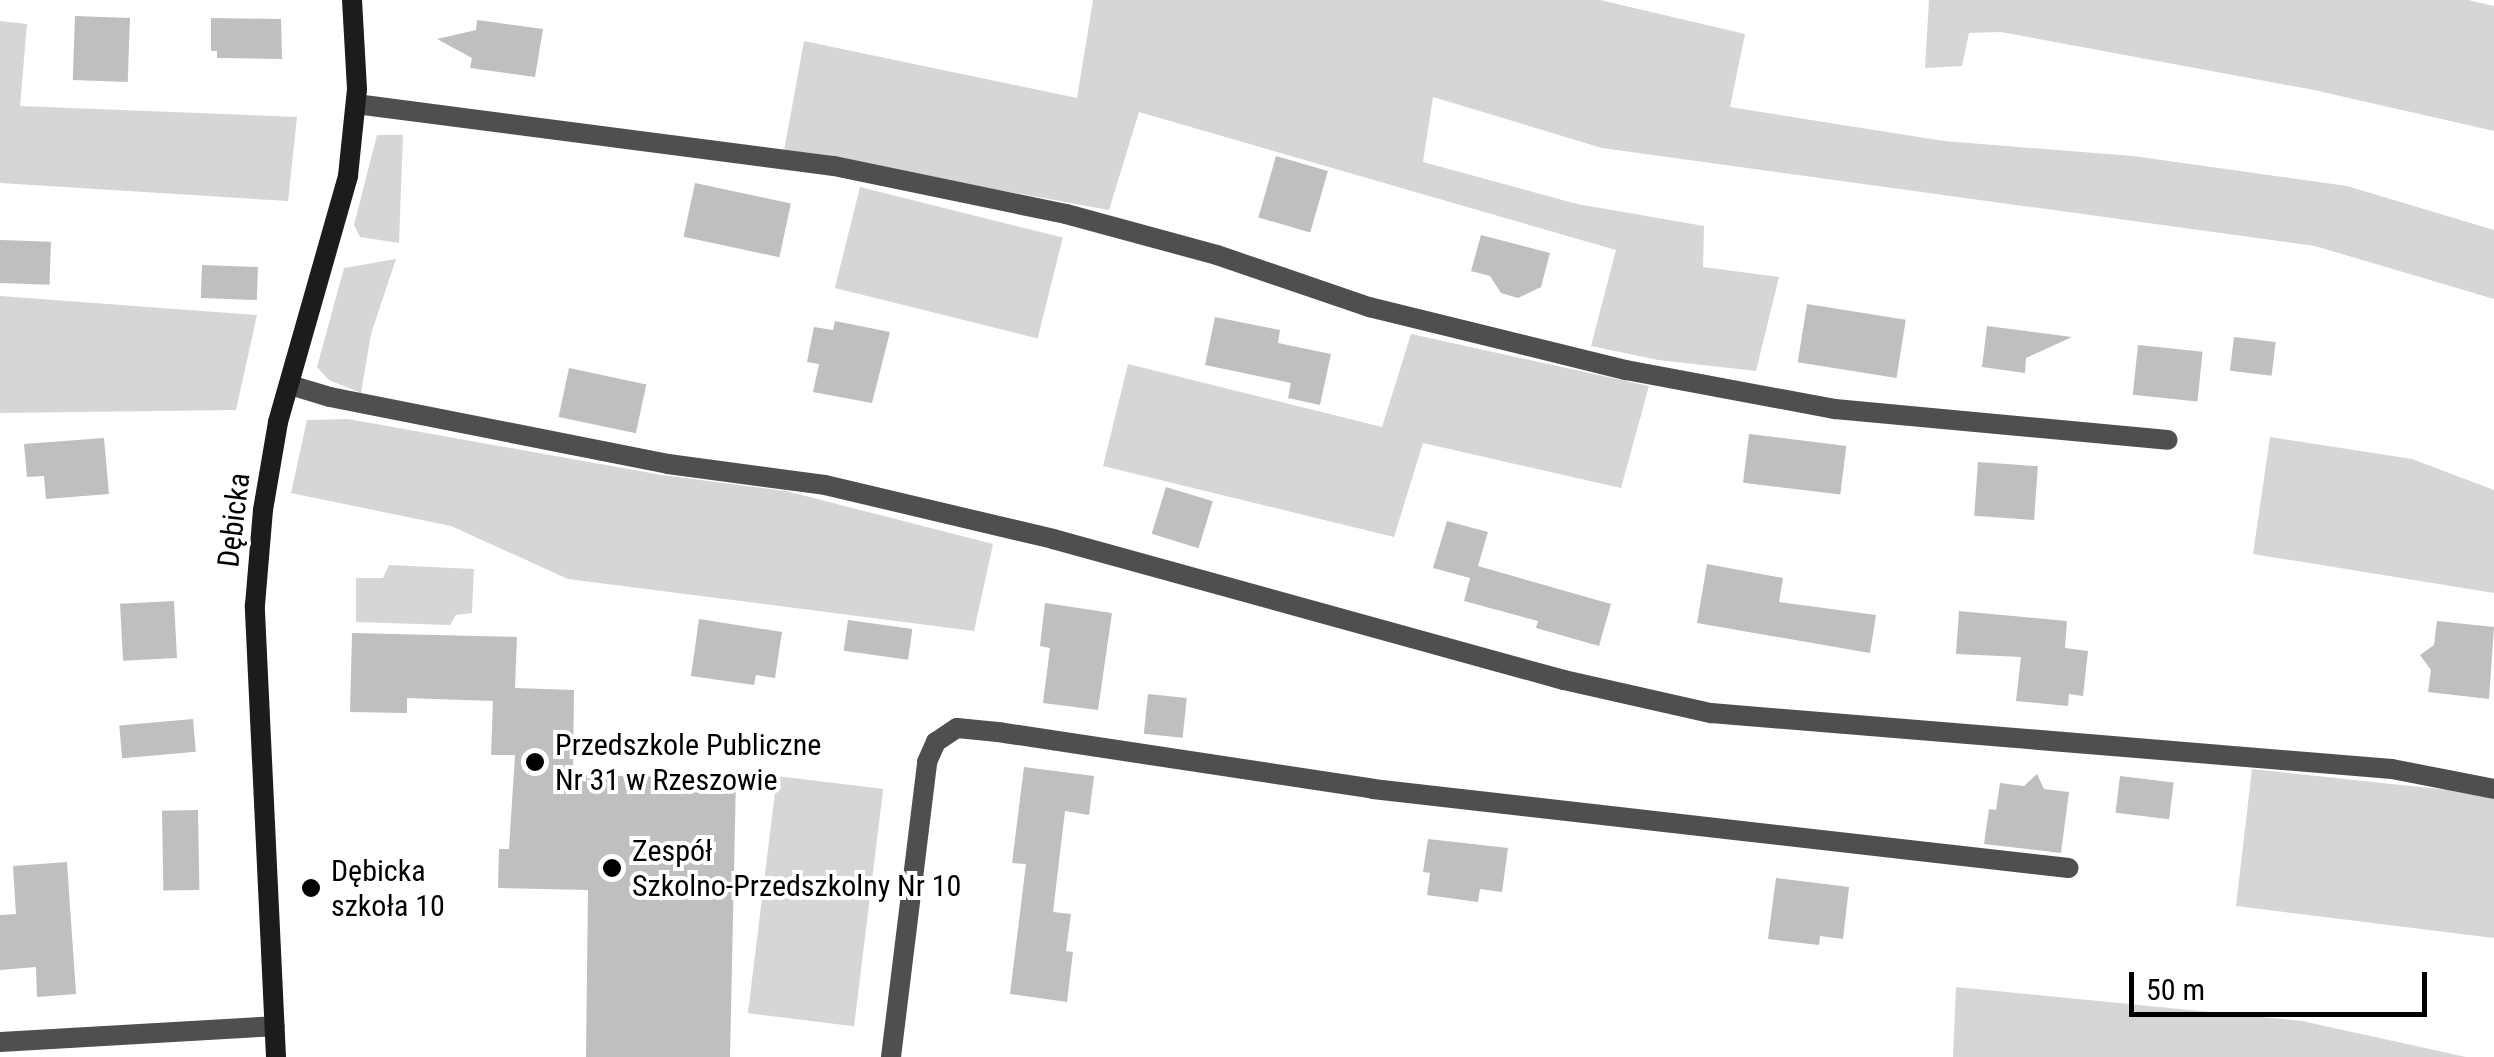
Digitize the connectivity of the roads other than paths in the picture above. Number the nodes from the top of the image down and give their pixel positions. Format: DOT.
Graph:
graph roads {
  1 [pos="352,0"];
  2 [pos="356,104"];
  3 [pos="290,385"];
  4 [pos="2168,440"];
  5 [pos="2494,789"];
  6 [pos="2069,868"];
  7 [pos="274,1026"];
  8 [pos="0,1042"];
  9 [pos="276,1057"];
  10 [pos="891,1057"];
  1 -- 2 [label="street, Dębicka"];
  2 -- 3 [label="street, Dębicka"];
  2 -- 4 [label="street"];
  3 -- 5 [label="street"];
  3 -- 7 [label="street, Dębicka"];
  6 -- 10 [label="street"];
  7 -- 8 [label="street"];
  7 -- 9 [label="street, Dębicka"];
}
